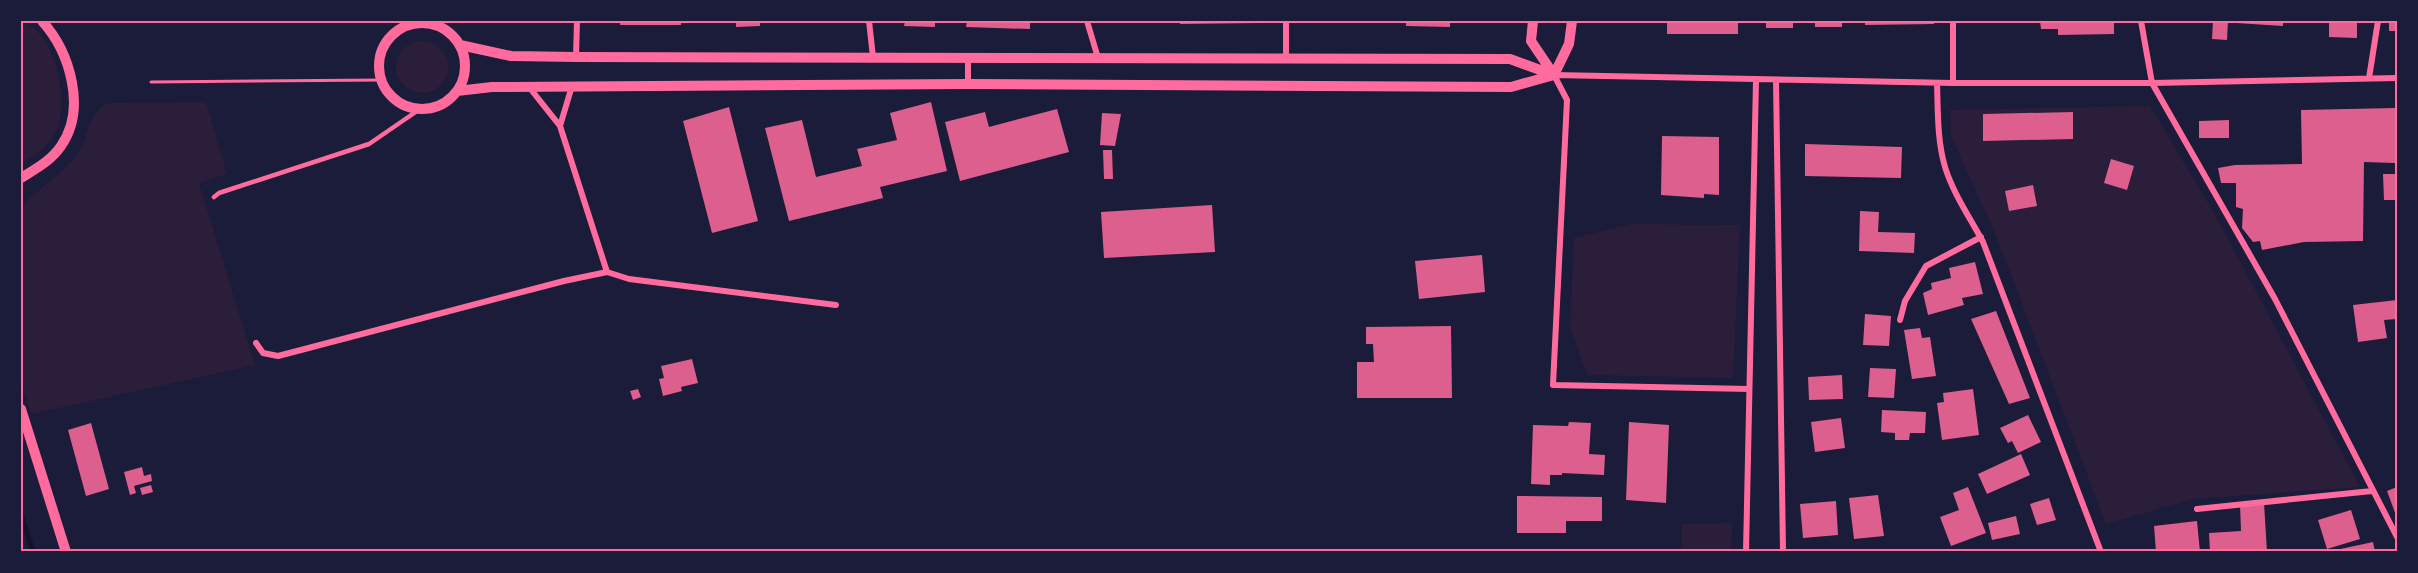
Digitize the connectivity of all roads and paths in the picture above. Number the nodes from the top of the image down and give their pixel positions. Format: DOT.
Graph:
graph roads {
  1 [pos="578,21"];
  2 [pos="869,21"];
  3 [pos="1087,21"];
  4 [pos="1286,21"];
  5 [pos="1533,21"];
  6 [pos="1572,21"];
  7 [pos="1953,21"];
  8 [pos="2142,21"];
  9 [pos="2378,21"];
  10 [pos="413,22"];
  11 [pos="46,23"];
  12 [pos="446,25"];
  13 [pos="460,45"];
  14 [pos="576,57"];
  15 [pos="873,57"];
  16 [pos="968,57"];
  17 [pos="1098,58"];
  18 [pos="1286,58"];
  19 [pos="1554,75"];
  20 [pos="2369,78"];
  21 [pos="2397,78"];
  22 [pos="382,80"];
  23 [pos="1756,80"];
  24 [pos="1776,80"];
  25 [pos="151,82"];
  26 [pos="2152,82"];
  27 [pos="1937,83"];
  28 [pos="1953,83"];
  29 [pos="968,84"];
  30 [pos="572,86"];
  31 [pos="528,87"];
  32 [pos="457,91"];
  33 [pos="420,109"];
  34 [pos="560,126"];
  35 [pos="21,178"];
  36 [pos="214,197"];
  37 [pos="1981,237"];
  38 [pos="607,272"];
  39 [pos="836,305"];
  40 [pos="1900,320"];
  41 [pos="256,343"];
  42 [pos="1749,389"];
  43 [pos="21,409"];
  44 [pos="2372,491"];
  45 [pos="2197,508"];
  46 [pos="2397,537"];
  47 [pos="66,552"];
  48 [pos="1746,552"];
  49 [pos="1783,552"];
  50 [pos="2101,552"];
  1 -- 14 [label="street"];
  2 -- 15 [label="street"];
  3 -- 17 [label="street"];
  4 -- 18 [label="street"];
  5 -- 19 [label="street"];
  6 -- 19 [label="street"];
  7 -- 28 [label="street"];
  8 -- 26 [label="street"];
  9 -- 20 [label="street"];
  10 -- 12 [label="street"];
  10 -- 22 [label="street"];
  11 -- 35 [label="street"];
  12 -- 13 [label="street"];
  13 -- 14 [label="street"];
  13 -- 32 [label="street"];
  14 -- 15 [label="street"];
  15 -- 16 [label="street"];
  16 -- 17 [label="street"];
  16 -- 29 [label="street"];
  17 -- 18 [label="street"];
  18 -- 19 [label="street"];
  19 -- 23 [label="street"];
  19 -- 29 [label="street"];
  19 -- 42 [label="street"];
  20 -- 21 [label="street"];
  20 -- 26 [label="street"];
  22 -- 25 [label="path"];
  22 -- 33 [label="street"];
  23 -- 24 [label="street"];
  23 -- 42 [label="street"];
  24 -- 27 [label="street"];
  24 -- 49 [label="street"];
  26 -- 28 [label="street"];
  26 -- 44 [label="street"];
  27 -- 28 [label="street"];
  27 -- 37 [label="street"];
  29 -- 30 [label="street"];
  30 -- 31 [label="street"];
  30 -- 34 [label="street"];
  31 -- 32 [label="street"];
  31 -- 34 [label="street"];
  32 -- 33 [label="street"];
  33 -- 36 [label="lane"];
  34 -- 38 [label="street"];
  37 -- 40 [label="street"];
  37 -- 50 [label="street"];
  38 -- 39 [label="street"];
  38 -- 41 [label="street"];
  42 -- 48 [label="street"];
  43 -- 47 [label="street"];
  44 -- 45 [label="street"];
  44 -- 46 [label="street"];
}
